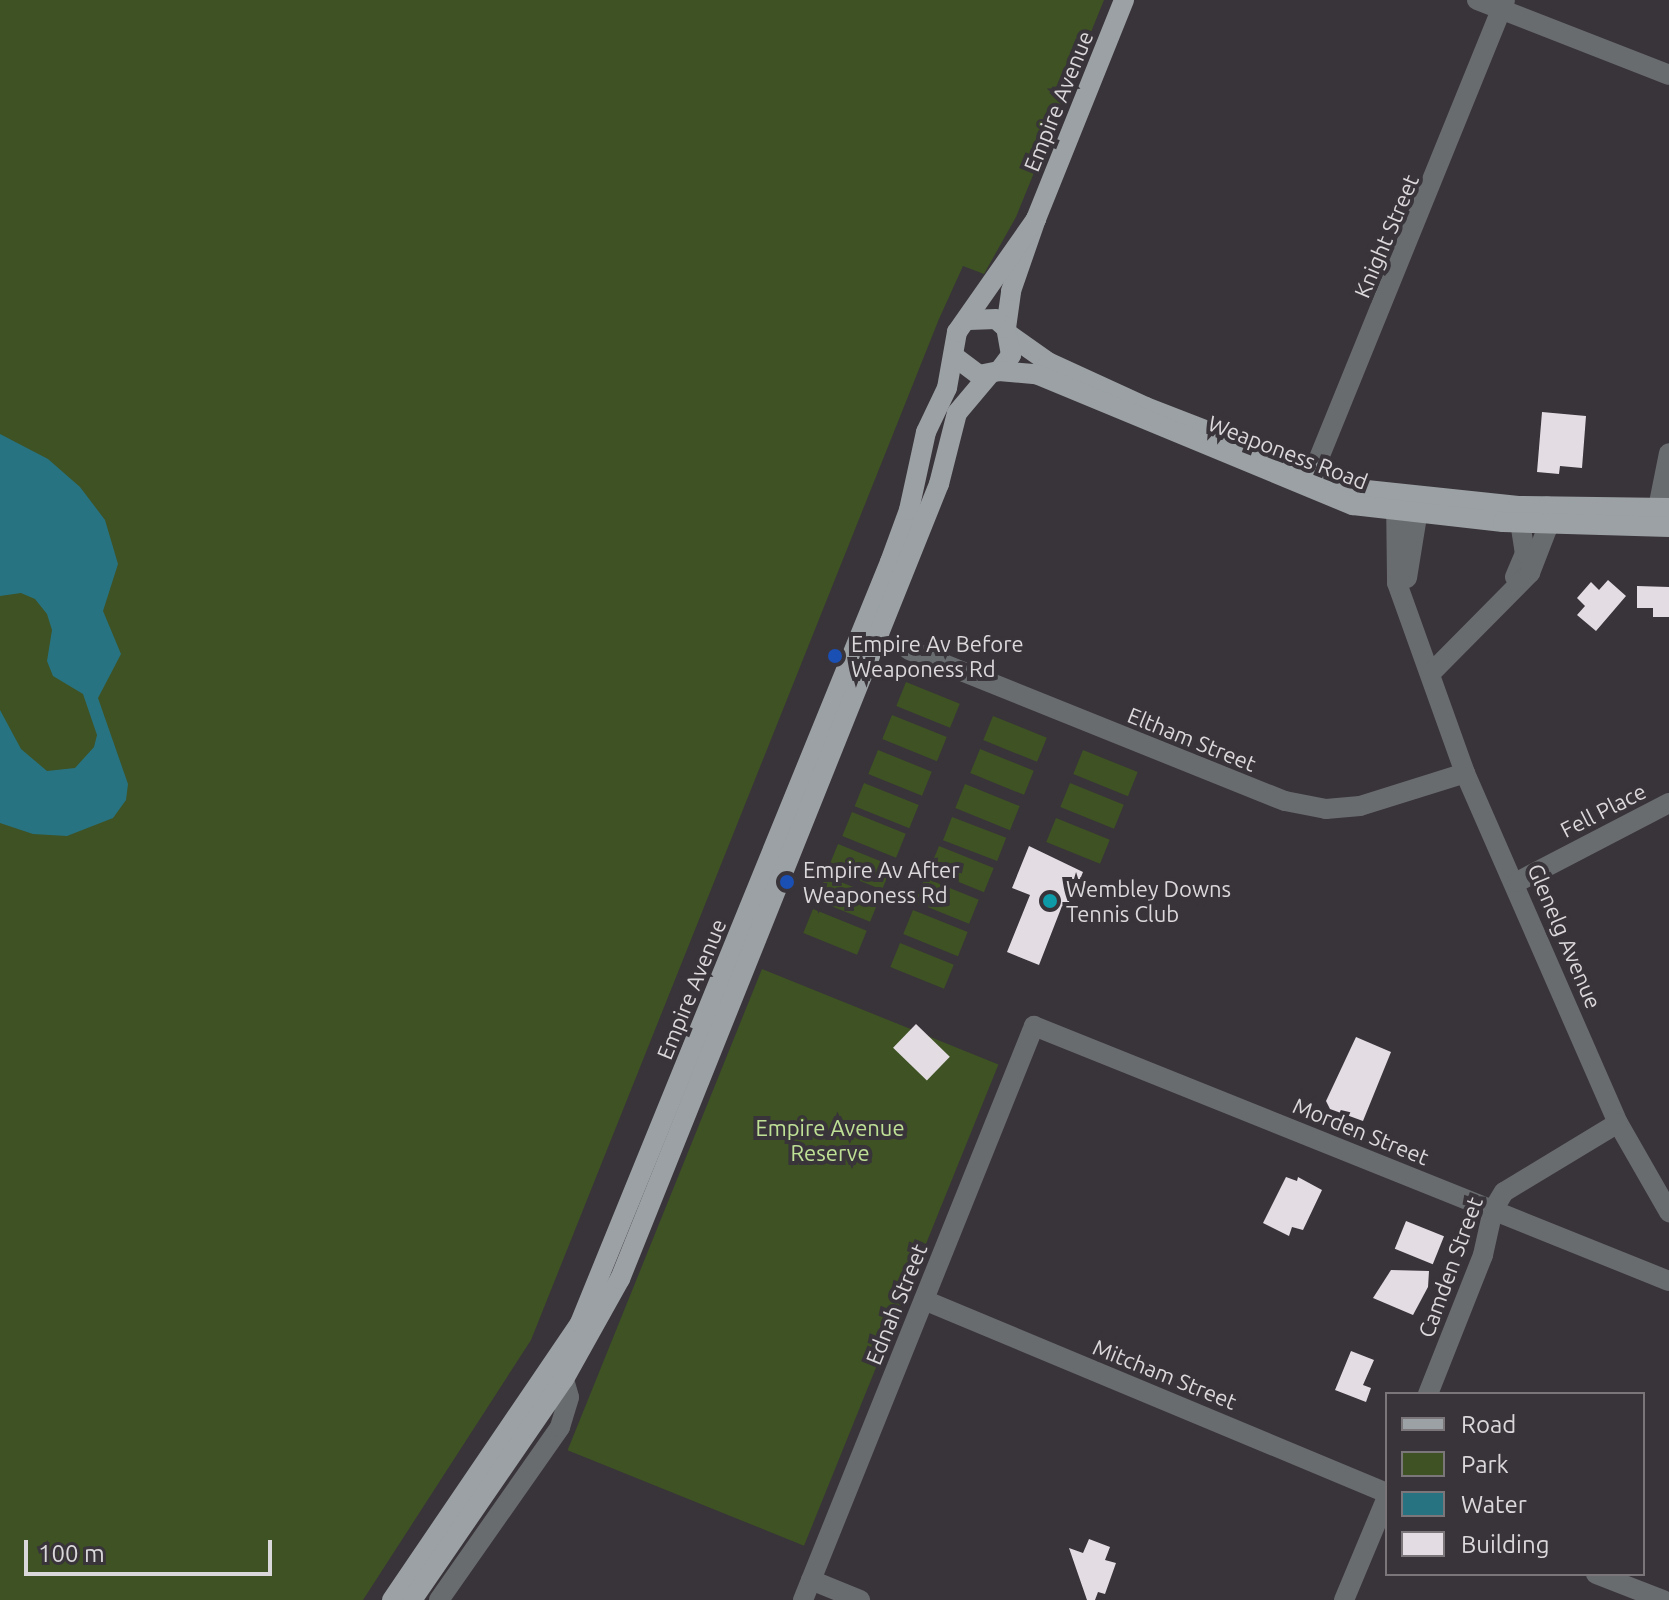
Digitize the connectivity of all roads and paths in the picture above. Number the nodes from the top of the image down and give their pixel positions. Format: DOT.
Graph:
graph roads {
  1 [pos="1124,0"];
  2 [pos="1477,0"];
  3 [pos="1503,5"];
  4 [pos="1669,75"];
  5 [pos="1036,219"];
  6 [pos="969,320"];
  7 [pos="1008,332"];
  8 [pos="955,357"];
  9 [pos="994,373"];
  10 [pos="1669,453"];
  11 [pos="1309,482"];
  12 [pos="1396,505"];
  13 [pos="1419,507"];
  14 [pos="1518,514"];
  15 [pos="1547,515"];
  16 [pos="1662,517"];
  17 [pos="1505,595"];
  18 [pos="1408,606"];
  19 [pos="909,650"];
  20 [pos="1431,673"];
  21 [pos="1465,773"];
  22 [pos="1669,803"];
  23 [pos="1517,882"];
  24 [pos="1034,1026"];
  25 [pos="1618,1123"];
  26 [pos="1493,1210"];
  27 [pos="1669,1212"];
  28 [pos="1669,1281"];
  29 [pos="924,1300"];
  30 [pos="564,1379"];
  31 [pos="1429,1392"];
  32 [pos="1385,1494"];
  33 [pos="1385,1500"];
  34 [pos="1601,1576"];
  35 [pos="811,1580"];
  36 [pos="392,1600"];
  37 [pos="412,1600"];
  38 [pos="439,1600"];
  39 [pos="803,1600"];
  40 [pos="860,1600"];
  41 [pos="1344,1600"];
  42 [pos="1663,1600"];
  1 -- 5 [label="main road, Empire Avenue"];
  2 -- 3 [label="street"];
  3 -- 4 [label="street"];
  3 -- 11 [label="street, Knight Street"];
  5 -- 6 [label="main road, Empire Avenue"];
  5 -- 7 [label="main road, Empire Avenue"];
  6 -- 7 [label="main road"];
  6 -- 8 [label="main road, Empire Avenue"];
  7 -- 9 [label="main road, Empire Avenue"];
  7 -- 11 [label="main road, Weaponess Road"];
  8 -- 9 [label="main road"];
  8 -- 36 [label="main road, Empire Avenue"];
  9 -- 11 [label="main road, Weaponess Road"];
  9 -- 30 [label="main road, Empire Avenue"];
  10 -- 16 [label="street"];
  11 -- 12 [label="main road, Weaponess Road"];
  12 -- 13 [label="main road, Weaponess Road"];
  12 -- 18 [label="street, Glenelg Avenue"];
  13 -- 14 [label="main road, Weaponess Road"];
  13 -- 18 [label="street, Glenelg Avenue"];
  14 -- 15 [label="main road, Weaponess Road"];
  14 -- 17 [label="street"];
  15 -- 16 [label="main road, Weaponess Road"];
  15 -- 17 [label="street"];
  17 -- 20 [label="street"];
  18 -- 20 [label="street, Glenelg Avenue"];
  19 -- 21 [label="street, Eltham Street"];
  20 -- 21 [label="street, Glenelg Avenue"];
  21 -- 23 [label="street, Glenelg Avenue"];
  22 -- 23 [label="street, Fell Place"];
  23 -- 25 [label="street, Glenelg Avenue"];
  24 -- 26 [label="street, Morden Street"];
  24 -- 29 [label="street, Ednah Street"];
  25 -- 26 [label="street, Camden Street"];
  25 -- 27 [label="street, Glenelg Avenue"];
  26 -- 28 [label="street, Morden Street"];
  26 -- 31 [label="street, Camden Street"];
  29 -- 32 [label="street, Mitcham Street"];
  29 -- 35 [label="street, Ednah Street"];
  30 -- 37 [label="main road, Empire Avenue"];
  30 -- 38 [label="street"];
  33 -- 41 [label="street"];
  34 -- 42 [label="street"];
  35 -- 39 [label="street, Ednah Street"];
  35 -- 40 [label="street"];
}
